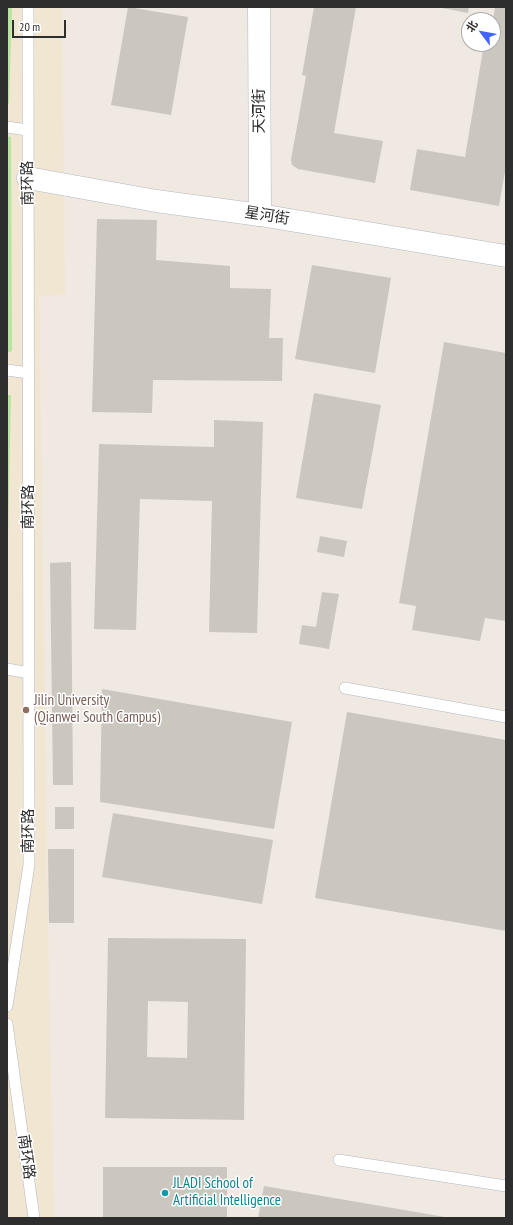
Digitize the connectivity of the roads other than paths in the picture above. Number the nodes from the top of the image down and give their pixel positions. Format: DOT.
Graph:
graph roads {
  1 [pos="28,7"];
  2 [pos="259,7"];
  3 [pos="7,127"];
  4 [pos="27,130"];
  5 [pos="28,178"];
  6 [pos="260,215"];
  7 [pos="506,256"];
  8 [pos="7,370"];
  9 [pos="29,373"];
  10 [pos="7,669"];
  11 [pos="29,672"];
  12 [pos="345,688"];
  13 [pos="506,717"];
  14 [pos="7,1006"];
  15 [pos="7,1024"];
  16 [pos="339,1160"];
  17 [pos="506,1186"];
  18 [pos="34,1218"];
  1 -- 4 [label="lane, 南环路"];
  2 -- 6 [label="street, 天河街"];
  3 -- 4 [label="lane"];
  4 -- 5 [label="lane, 南环路"];
  5 -- 6 [label="street, 星河街"];
  5 -- 9 [label="lane, 南环路"];
  6 -- 7 [label="street, 星河街"];
  8 -- 9 [label="lane"];
  9 -- 11 [label="lane, 南环路"];
  10 -- 11 [label="lane"];
  11 -- 14 [label="lane, 南环路"];
  12 -- 13 [label="lane"];
  15 -- 18 [label="lane, 南环路"];
  16 -- 17 [label="lane"];
}
